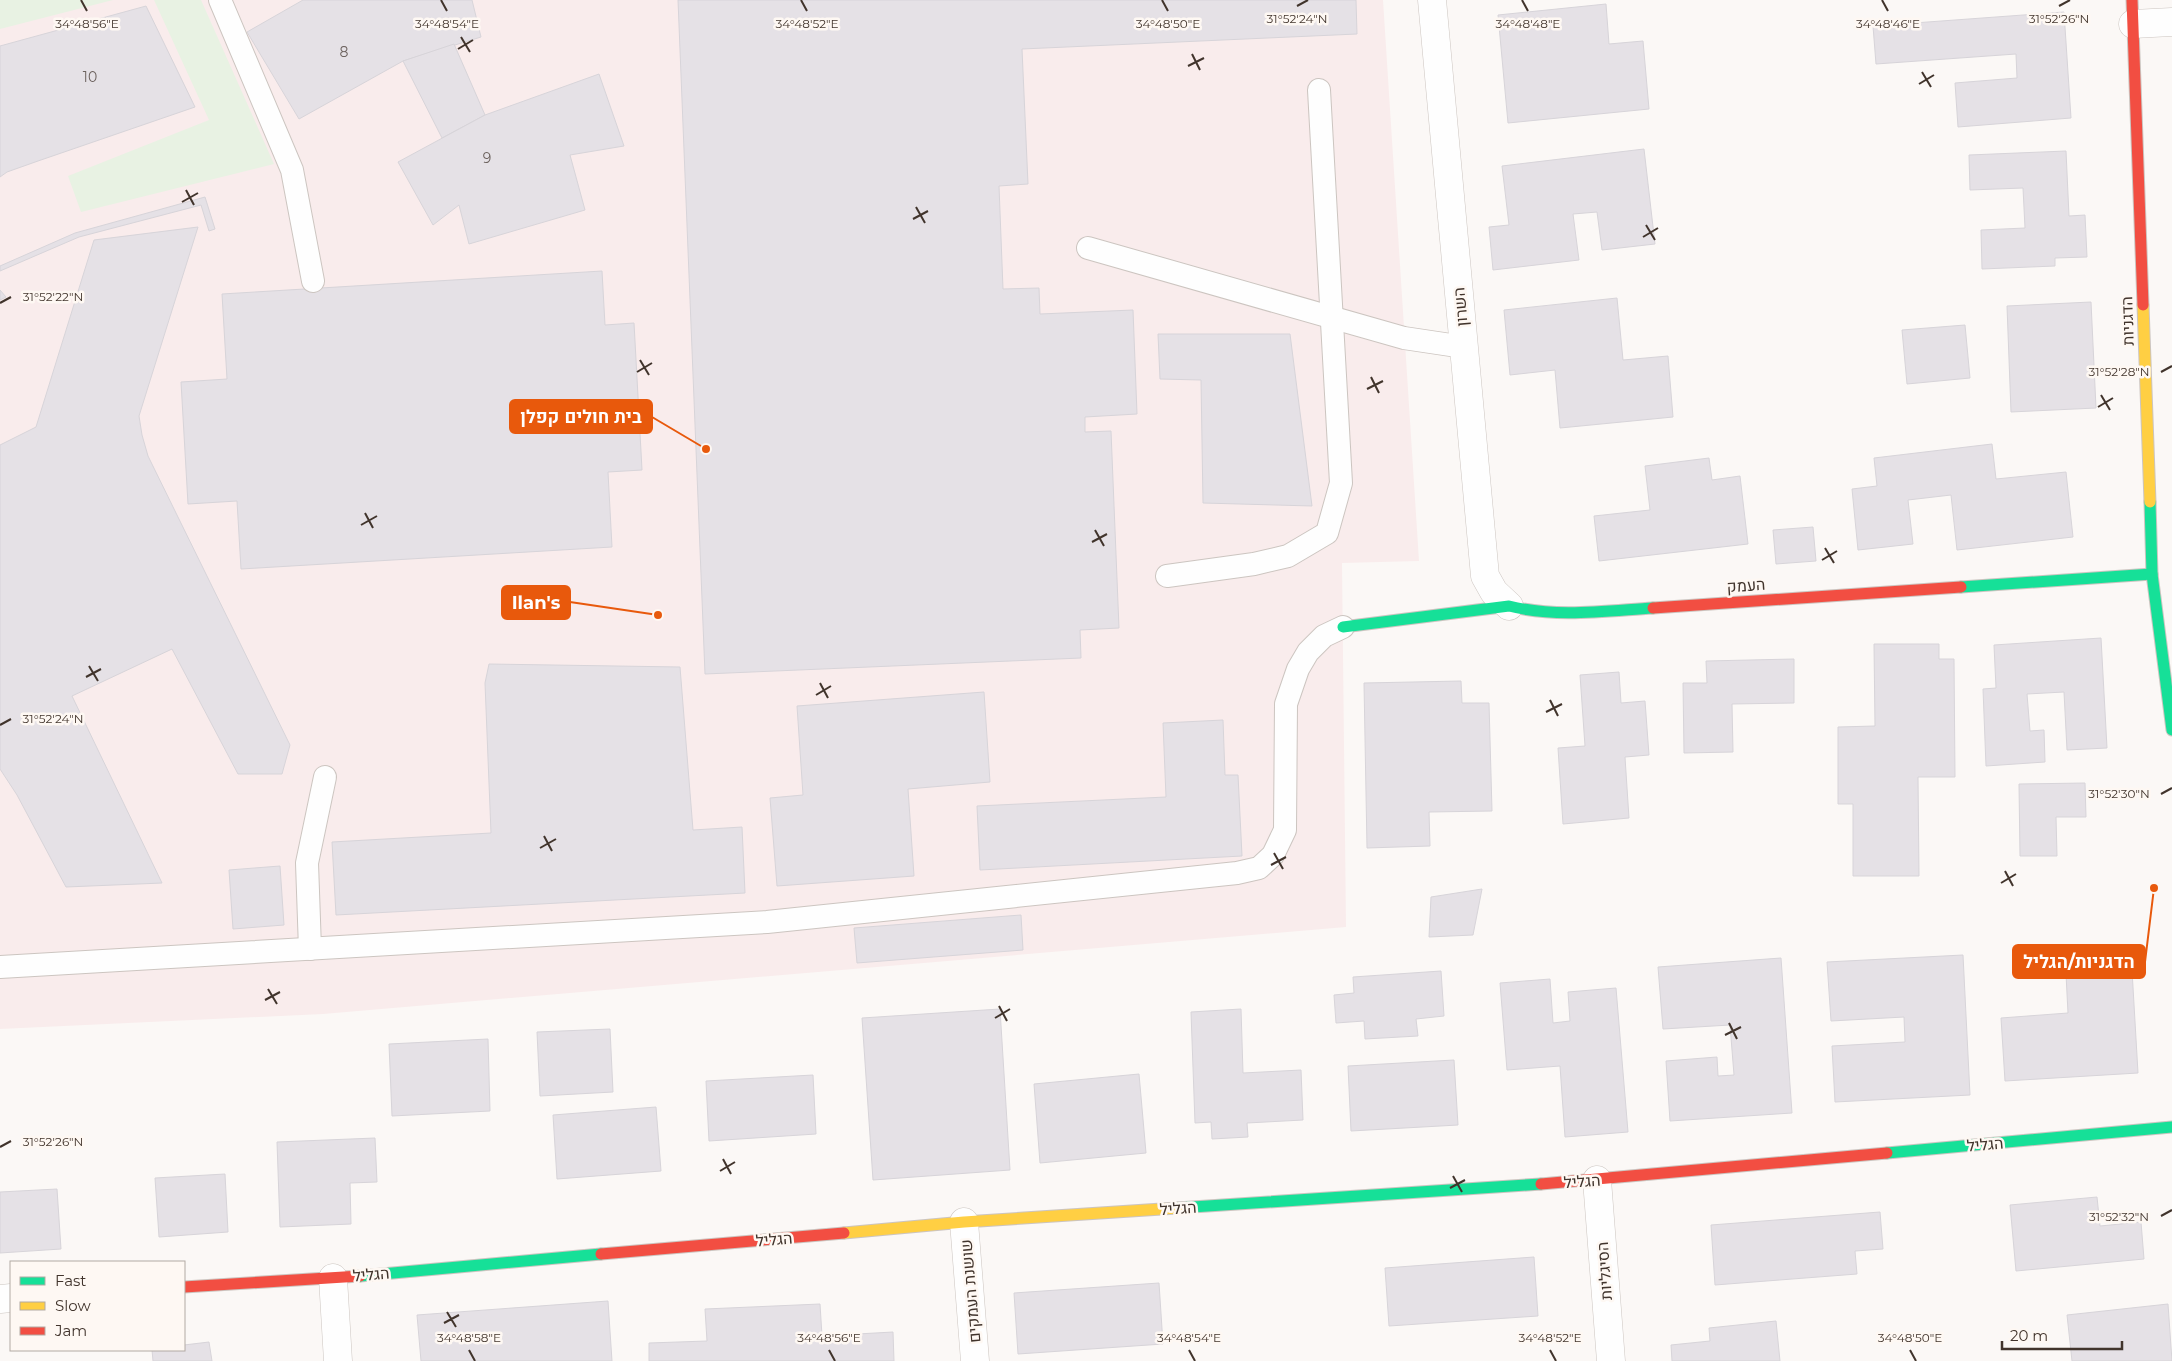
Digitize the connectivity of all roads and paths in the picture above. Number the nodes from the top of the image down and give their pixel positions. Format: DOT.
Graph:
graph roads {
  1 [pos="220,0"];
  2 [pos="1432,0"];
  3 [pos="2132,12"];
  4 [pos="2172,22"];
  5 [pos="1319,90"];
  6 [pos="1088,248"];
  7 [pos="312,281"];
  8 [pos="1332,316"];
  9 [pos="1464,347"];
  10 [pos="2152,574"];
  11 [pos="1167,576"];
  12 [pos="1510,606"];
  13 [pos="1343,627"];
  14 [pos="2169,681"];
  15 [pos="2172,730"];
  16 [pos="325,777"];
  17 [pos="310,949"];
  18 [pos="0,967"];
  19 [pos="2172,1127"];
  20 [pos="1597,1180"];
  21 [pos="964,1222"];
  22 [pos="333,1278"];
  23 [pos="185,1287"];
  24 [pos="338,1361"];
  25 [pos="975,1361"];
  26 [pos="1611,1361"];
  1 -- 7 [label="lane"];
  2 -- 9 [label="street, השרון"];
  3 -- 4 [label="street"];
  3 -- 10 [label="street, הדגניות"];
  5 -- 8 [label="lane"];
  6 -- 8 [label="lane"];
  8 -- 9 [label="lane"];
  8 -- 11 [label="lane"];
  9 -- 12 [label="street, השרון"];
  10 -- 12 [label="street, העמק"];
  10 -- 14 [label="street, הדגניות"];
  12 -- 13 [label="street, העמק"];
  13 -- 17 [label="lane"];
  14 -- 15 [label="street, הדגניות"];
  16 -- 17 [label="lane"];
  17 -- 18 [label="lane"];
  19 -- 20 [label="street, הגליל"];
  20 -- 21 [label="street, הגליל"];
  20 -- 26 [label="street, הסיגליות"];
  21 -- 22 [label="street, הגליל"];
  21 -- 25 [label="street, שושנת העמקים"];
  22 -- 23 [label="street, הגליל"];
  22 -- 24 [label="street"];
}
